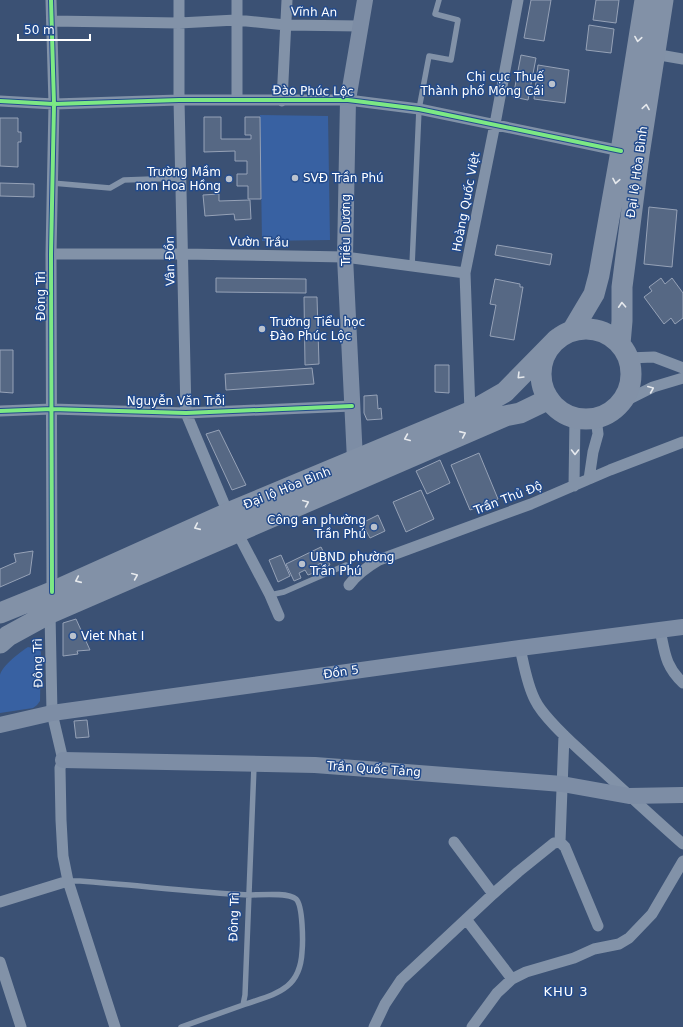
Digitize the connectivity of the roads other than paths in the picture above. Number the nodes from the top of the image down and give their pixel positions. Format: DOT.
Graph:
graph roads {
  1 [pos="51,0"];
  2 [pos="179,0"];
  3 [pos="237,0"];
  4 [pos="287,0"];
  5 [pos="365,0"];
  6 [pos="439,0"];
  7 [pos="518,0"];
  8 [pos="645,0"];
  9 [pos="663,0"];
  10 [pos="236,20"];
  11 [pos="52,21"];
  12 [pos="179,23"];
  13 [pos="286,25"];
  14 [pos="360,26"];
  15 [pos="654,54"];
  16 [pos="683,59"];
  17 [pos="237,99"];
  18 [pos="180,100"];
  19 [pos="348,100"];
  20 [pos="0,101"];
  21 [pos="282,101"];
  22 [pos="54,104"];
  23 [pos="419,109"];
  24 [pos="495,124"];
  25 [pos="630,153"];
  26 [pos="181,178"];
  27 [pos="52,183"];
  28 [pos="51,254"];
  29 [pos="183,254"];
  30 [pos="345,257"];
  31 [pos="412,266"];
  32 [pos="465,273"];
  33 [pos="564,335"];
  34 [pos="624,351"];
  35 [pos="683,368"];
  36 [pos="683,378"];
  37 [pos="549,399"];
  38 [pos="621,403"];
  39 [pos="352,406"];
  40 [pos="52,409"];
  41 [pos="0,411"];
  42 [pos="470,412"];
  43 [pos="186,414"];
  44 [pos="575,418"];
  45 [pos="596,418"];
  46 [pos="683,442"];
  47 [pos="355,468"];
  48 [pos="589,479"];
  49 [pos="574,486"];
  50 [pos="228,513"];
  51 [pos="237,532"];
  52 [pos="346,565"];
  53 [pos="349,585"];
  54 [pos="52,592"];
  55 [pos="270,595"];
  56 [pos="0,613"];
  57 [pos="50,613"];
  58 [pos="279,616"];
  59 [pos="683,627"];
  60 [pos="660,630"];
  61 [pos="0,643"];
  62 [pos="520,648"];
  63 [pos="683,683"];
  64 [pos="52,713"];
  65 [pos="0,725"];
  66 [pos="564,735"];
  67 [pos="63,760"];
  68 [pos="254,763"];
  69 [pos="562,784"];
  70 [pos="629,796"];
  71 [pos="683,796"];
  72 [pos="454,842"];
  73 [pos="560,842"];
  74 [pos="683,844"];
  75 [pos="683,861"];
  76 [pos="68,881"];
  77 [pos="492,894"];
  78 [pos="248,895"];
  79 [pos="0,902"];
  80 [pos="466,919"];
  81 [pos="598,926"];
  82 [pos="0,962"];
  83 [pos="512,979"];
  84 [pos="243,1005"];
  85 [pos="185,1026"];
  86 [pos="21,1027"];
  87 [pos="115,1027"];
  88 [pos="374,1027"];
  89 [pos="472,1027"];
  1 -- 11 [label="street, Đông Trì"];
  2 -- 12 [label="street, Vân Đồn"];
  3 -- 10 [label="street"];
  4 -- 13 [label="street"];
  5 -- 14 [label="street, Triều Dương"];
  6 -- 23 [label="lane"];
  7 -- 24 [label="street, Hoàng Quốc Việt"];
  8 -- 25 [label="highway, Đại lộ Hòa Bình, one-way"];
  9 -- 15 [label="highway, Đại lộ Hòa Bình"];
  10 -- 12 [label="street, Vĩnh An"];
  10 -- 13 [label="street, Vĩnh An"];
  10 -- 17 [label="street"];
  11 -- 12 [label="street, Vĩnh An"];
  11 -- 22 [label="street, Đông Trì"];
  12 -- 18 [label="street, Vân Đồn"];
  13 -- 14 [label="street, Vĩnh An"];
  13 -- 21 [label="street"];
  14 -- 19 [label="street, Triều Dương"];
  15 -- 16 [label="street"];
  25 -- 15 [label="highway, Đại lộ Hòa Bình, one-way"];
  17 -- 18 [label="street, Đào Phúc Lộc"];
  17 -- 21 [label="street, Đào Phúc Lộc"];
  18 -- 22 [label="street, Đào Phúc Lộc"];
  18 -- 26 [label="street, Vân Đồn"];
  19 -- 21 [label="street, Đào Phúc Lộc"];
  19 -- 23 [label="street, Đào Phúc Lộc"];
  19 -- 30 [label="street, Triều Dương"];
  20 -- 22 [label="street, Đào Phúc Lộc"];
  22 -- 27 [label="street, Đông Trì"];
  23 -- 24 [label="street, Đào Phúc Lộc"];
  23 -- 31 [label="lane"];
  24 -- 25 [label="street, Đào Phúc Lộc"];
  24 -- 32 [label="street, Hoàng Quốc Việt"];
  25 -- 33 [label="highway, Đại lộ Hòa Bình, one-way"];
  34 -- 25 [label="highway, Đại lộ Hòa Bình, one-way"];
  26 -- 27 [label="lane"];
  26 -- 29 [label="street, Vân Đồn"];
  27 -- 28 [label="street, Đông Trì"];
  28 -- 29 [label="street, Vườn Trầu"];
  28 -- 40 [label="street, Đông Trì"];
  29 -- 30 [label="street, Vườn Trầu"];
  29 -- 43 [label="street, Vân Đồn"];
  30 -- 31 [label="street, Vườn Trầu"];
  30 -- 39 [label="street, Triều Dương"];
  31 -- 32 [label="street, Vườn Trầu"];
  32 -- 42 [label="street, Hoàng Quốc Việt"];
  33 -- 34 [label="highway"];
  33 -- 37 [label="highway"];
  33 -- 42 [label="highway, Đại lộ Hòa Bình, one-way"];
  34 -- 35 [label="street"];
  34 -- 38 [label="highway"];
  38 -- 36 [label="street, one-way"];
  37 -- 44 [label="highway"];
  47 -- 37 [label="highway, Đại lộ Hòa Bình, one-way"];
  38 -- 45 [label="highway"];
  39 -- 43 [label="street, Nguyễn Văn Trỗi"];
  39 -- 47 [label="street, Triều Dương"];
  40 -- 41 [label="street, Nguyễn Văn Trỗi"];
  40 -- 43 [label="street, Nguyễn Văn Trỗi"];
  40 -- 54 [label="street, Đông Trì"];
  42 -- 47 [label="highway, Đại lộ Hòa Bình, one-way"];
  43 -- 50 [label="street, Vân Đồn"];
  44 -- 45 [label="highway"];
  44 -- 49 [label="street, one-way"];
  45 -- 48 [label="street"];
  46 -- 48 [label="street, Trần Thủ Độ"];
  47 -- 50 [label="highway, Đại lộ Hòa Bình"];
  51 -- 47 [label="highway, Đại lộ Hòa Bình, one-way"];
  48 -- 49 [label="street, Trần Thủ Độ"];
  49 -- 53 [label="street, Trần Thủ Độ"];
  50 -- 51 [label="highway"];
  50 -- 54 [label="highway, Đại lộ Hòa Bình, one-way"];
  51 -- 55 [label="street"];
  57 -- 51 [label="highway, Đại lộ Hòa Bình, one-way"];
  52 -- 55 [label="lane"];
  54 -- 56 [label="highway, Đại lộ Hòa Bình"];
  54 -- 57 [label="highway"];
  55 -- 58 [label="street"];
  57 -- 61 [label="highway, Đại lộ Hòa Bình"];
  57 -- 64 [label="street, Đông Trì"];
  59 -- 60 [label="street, Đồn 5"];
  60 -- 62 [label="street, Đồn 5"];
  60 -- 63 [label="street"];
  62 -- 64 [label="street, Đồn 5"];
  62 -- 66 [label="street"];
  64 -- 65 [label="street, Đồn 5"];
  64 -- 67 [label="street, Đông Trì"];
  66 -- 69 [label="street"];
  66 -- 70 [label="street"];
  67 -- 68 [label="street, Trần Quốc Tảng"];
  67 -- 76 [label="street"];
  68 -- 69 [label="street, Trần Quốc Tảng"];
  68 -- 78 [label="lane, Đông Trì"];
  69 -- 70 [label="street, Trần Quốc Tảng"];
  69 -- 73 [label="street"];
  70 -- 71 [label="street, Trần Quốc Tảng"];
  70 -- 74 [label="street"];
  72 -- 77 [label="street"];
  73 -- 77 [label="street"];
  73 -- 81 [label="street"];
  75 -- 83 [label="street"];
  76 -- 78 [label="lane"];
  76 -- 79 [label="street"];
  76 -- 87 [label="street"];
  77 -- 80 [label="street"];
  78 -- 84 [label="lane, Đông Trì"];
  78 -- 84 [label="lane"];
  80 -- 83 [label="street"];
  80 -- 88 [label="street"];
  82 -- 86 [label="street"];
  83 -- 89 [label="street"];
  84 -- 85 [label="lane"];
}
